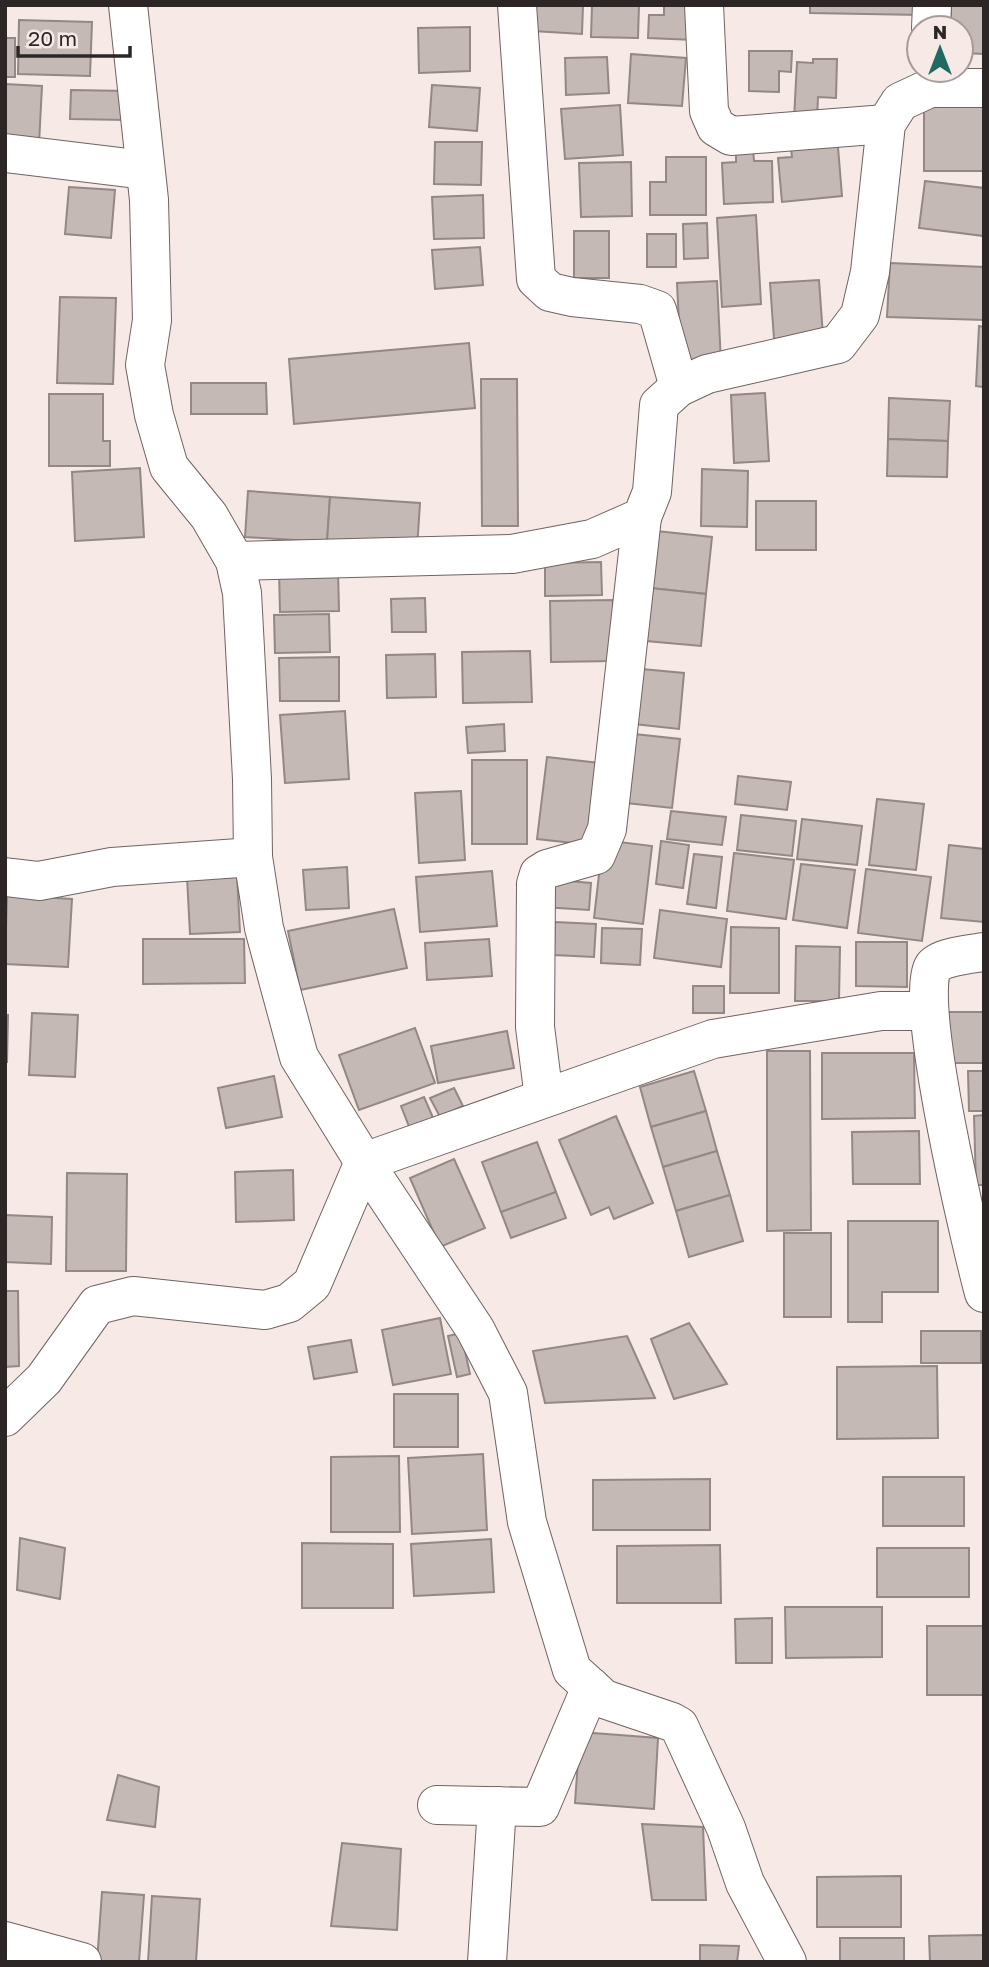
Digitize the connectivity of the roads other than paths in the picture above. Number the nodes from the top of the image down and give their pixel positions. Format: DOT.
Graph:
graph roads {
  1 [pos="128,5"];
  2 [pos="517,5"];
  3 [pos="704,5"];
  4 [pos="923,84"];
  5 [pos="960,84"];
  6 [pos="984,88"];
  7 [pos="886,124"];
  8 [pos="5,153"];
  9 [pos="145,170"];
  10 [pos="679,387"];
  11 [pos="642,517"];
  12 [pos="235,561"];
  13 [pos="253,857"];
  14 [pos="5,877"];
  15 [pos="984,952"];
  16 [pos="928,1012"];
  17 [pos="544,1098"];
  18 [pos="364,1162"];
  19 [pos="984,1293"];
  20 [pos="5,1417"];
  21 [pos="590,1687"];
  22 [pos="437,1805"];
  23 [pos="497,1806"];
  24 [pos="5,1941"];
  25 [pos="82,1962"];
  26 [pos="487,1962"];
  27 [pos="787,1962"];
  1 -- 9 [label="street"];
  2 -- 10 [label="street"];
  3 -- 7 [label="street"];
  4 -- 7 [label="street"];
  5 -- 6 [label="street"];
  7 -- 10 [label="street"];
  8 -- 9 [label="street"];
  9 -- 12 [label="street"];
  10 -- 11 [label="street"];
  11 -- 12 [label="street"];
  11 -- 17 [label="street"];
  12 -- 13 [label="street"];
  13 -- 14 [label="street"];
  13 -- 18 [label="street"];
  15 -- 16 [label="street"];
  16 -- 17 [label="street"];
  16 -- 19 [label="street"];
  17 -- 18 [label="street"];
  18 -- 20 [label="street"];
  18 -- 21 [label="street"];
  21 -- 23 [label="street"];
  21 -- 27 [label="street"];
  22 -- 23 [label="street"];
  23 -- 26 [label="street"];
  24 -- 25 [label="street"];
}
